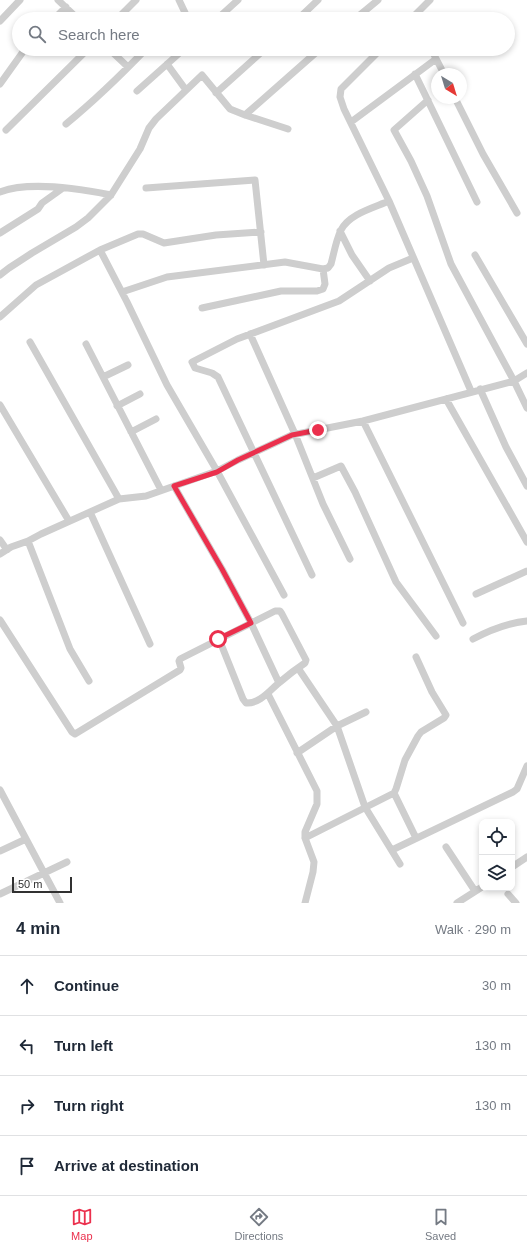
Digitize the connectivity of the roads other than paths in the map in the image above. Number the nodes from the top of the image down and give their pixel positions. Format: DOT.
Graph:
graph roads {
  1 [pos="20,0"];
  2 [pos="58,0"];
  3 [pos="136,0"];
  4 [pos="179,0"];
  5 [pos="238,0"];
  6 [pos="318,0"];
  7 [pos="378,0"];
  8 [pos="430,0"];
  9 [pos="66,7"];
  10 [pos="61,12"];
  11 [pos="71,12"];
  12 [pos="124,12"];
  13 [pos="183,12"];
  14 [pos="225,12"];
  15 [pos="305,12"];
  16 [pos="363,12"];
  17 [pos="419,12"];
  18 [pos="0,21"];
  19 [pos="19,56"];
  20 [pos="81,56"];
  21 [pos="116,56"];
  22 [pos="139,56"];
  23 [pos="176,56"];
  24 [pos="257,56"];
  25 [pos="312,56"];
  26 [pos="374,56"];
  27 [pos="434,56"];
  28 [pos="436,59"];
  29 [pos="167,64"];
  30 [pos="128,67"];
  31 [pos="441,68"];
  32 [pos="415,74"];
  33 [pos="0,84"];
  34 [pos="186,90"];
  35 [pos="138,91"];
  36 [pos="216,93"];
  37 [pos="428,100"];
  38 [pos="458,104"];
  39 [pos="245,115"];
  40 [pos="351,122"];
  41 [pos="66,124"];
  42 [pos="288,129"];
  43 [pos="6,130"];
  44 [pos="63,188"];
  45 [pos="146,188"];
  46 [pos="0,192"];
  47 [pos="111,195"];
  48 [pos="389,201"];
  49 [pos="477,202"];
  50 [pos="517,213"];
  51 [pos="340,231"];
  52 [pos="261,232"];
  53 [pos="0,233"];
  54 [pos="100,250"];
  55 [pos="475,255"];
  56 [pos="413,258"];
  57 [pos="264,264"];
  58 [pos="323,269"];
  59 [pos="0,275"];
  60 [pos="370,281"];
  61 [pos="122,292"];
  62 [pos="202,308"];
  63 [pos="0,317"];
  64 [pos="250,334"];
  65 [pos="30,342"];
  66 [pos="86,344"];
  67 [pos="527,344"];
  68 [pos="128,365"];
  69 [pos="527,373"];
  70 [pos="103,377"];
  71 [pos="514,381"];
  72 [pos="480,389"];
  73 [pos="471,392"];
  74 [pos="140,394"];
  75 [pos="446,399"];
  76 [pos="0,405"];
  77 [pos="117,406"];
  78 [pos="527,408"];
  79 [pos="156,419"];
  80 [pos="363,421"];
  81 [pos="131,432"];
  82 [pos="295,434"];
  83 [pos="254,452"];
  84 [pos="217,472"];
  85 [pos="313,478"];
  86 [pos="174,486"];
  87 [pos="527,486"];
  88 [pos="161,490"];
  89 [pos="119,500"];
  90 [pos="90,512"];
  91 [pos="69,521"];
  92 [pos="0,540"];
  93 [pos="28,541"];
  94 [pos="527,542"];
  95 [pos="3,552"];
  96 [pos="350,559"];
  97 [pos="527,570"];
  98 [pos="312,575"];
  99 [pos="476,594"];
  100 [pos="284,595"];
  101 [pos="0,620"];
  102 [pos="527,621"];
  103 [pos="251,623"];
  104 [pos="463,623"];
  105 [pos="436,636"];
  106 [pos="218,639"];
  107 [pos="473,639"];
  108 [pos="150,644"];
  109 [pos="416,657"];
  110 [pos="298,668"];
  111 [pos="89,681"];
  112 [pos="279,683"];
  113 [pos="268,694"];
  114 [pos="366,712"];
  115 [pos="337,726"];
  116 [pos="298,753"];
  117 [pos="527,766"];
  118 [pos="0,790"];
  119 [pos="394,793"];
  120 [pos="8,805"];
  121 [pos="365,807"];
  122 [pos="0,809"];
  123 [pos="305,838"];
  124 [pos="416,838"];
  125 [pos="26,839"];
  126 [pos="446,847"];
  127 [pos="392,850"];
  128 [pos="0,851"];
  129 [pos="527,857"];
  130 [pos="67,862"];
  131 [pos="400,864"];
  132 [pos="515,865"];
  133 [pos="45,874"];
  134 [pos="479,889"];
  135 [pos="475,891"];
  136 [pos="0,894"];
  137 [pos="508,894"];
  138 [pos="305,902"];
  139 [pos="60,903"];
  140 [pos="457,903"];
  141 [pos="516,903"];
  1 -- 18 [label="street"];
  2 -- 9 [label="street"];
  3 -- 12 [label="street"];
  4 -- 13 [label="street"];
  5 -- 14 [label="street"];
  6 -- 15 [label="street"];
  7 -- 16 [label="street"];
  8 -- 17 [label="street"];
  9 -- 10 [label="street"];
  9 -- 11 [label="street"];
  19 -- 33 [label="street"];
  20 -- 43 [label="street"];
  21 -- 30 [label="street"];
  22 -- 30 [label="street"];
  23 -- 29 [label="street"];
  24 -- 36 [label="street"];
  25 -- 39 [label="street"];
  26 -- 40 [label="street"];
  27 -- 28 [label="street"];
  28 -- 31 [label="street"];
  28 -- 32 [label="street"];
  29 -- 34 [label="street"];
  29 -- 35 [label="street"];
  30 -- 41 [label="street"];
  32 -- 37 [label="street"];
  32 -- 40 [label="street"];
  34 -- 36 [label="street"];
  34 -- 47 [label="street"];
  36 -- 39 [label="street"];
  37 -- 49 [label="street"];
  37 -- 71 [label="street"];
  38 -- 50 [label="street"];
  39 -- 42 [label="street"];
  40 -- 48 [label="street"];
  44 -- 46 [label="street"];
  44 -- 47 [label="street"];
  44 -- 53 [label="street"];
  45 -- 52 [label="street"];
  47 -- 59 [label="street"];
  48 -- 51 [label="street"];
  48 -- 56 [label="street"];
  51 -- 58 [label="street"];
  51 -- 60 [label="street"];
  52 -- 54 [label="street"];
  52 -- 57 [label="street"];
  54 -- 61 [label="street"];
  54 -- 63 [label="street"];
  55 -- 67 [label="street"];
  56 -- 60 [label="street"];
  56 -- 73 [label="street"];
  57 -- 58 [label="street"];
  57 -- 61 [label="street"];
  58 -- 62 [label="street"];
  60 -- 64 [label="street"];
  61 -- 84 [label="street"];
  64 -- 82 [label="street"];
  64 -- 83 [label="street"];
  65 -- 89 [label="street"];
  66 -- 70 [label="street"];
  68 -- 70 [label="street"];
  69 -- 71 [label="street"];
  70 -- 77 [label="street"];
  71 -- 72 [label="street"];
  71 -- 78 [label="street"];
  72 -- 73 [label="street"];
  72 -- 87 [label="street"];
  73 -- 75 [label="street"];
  74 -- 77 [label="street"];
  75 -- 80 [label="street"];
  75 -- 94 [label="street"];
  76 -- 91 [label="street"];
  77 -- 81 [label="street"];
  79 -- 81 [label="street"];
  80 -- 82 [label="street"];
  80 -- 104 [label="street"];
  81 -- 88 [label="street"];
  82 -- 83 [label="street"];
  82 -- 85 [label="street"];
  83 -- 84 [label="street"];
  83 -- 98 [label="street"];
  84 -- 86 [label="street"];
  84 -- 100 [label="street"];
  85 -- 96 [label="street"];
  85 -- 105 [label="street"];
  86 -- 88 [label="street"];
  86 -- 103 [label="street"];
  88 -- 89 [label="street"];
  89 -- 90 [label="street"];
  90 -- 91 [label="street"];
  90 -- 108 [label="street"];
  91 -- 93 [label="street"];
  92 -- 95 [label="street"];
  93 -- 95 [label="street"];
  93 -- 111 [label="street"];
  97 -- 99 [label="street"];
  101 -- 106 [label="street"];
  102 -- 107 [label="street"];
  103 -- 106 [label="street"];
  103 -- 110 [label="street"];
  103 -- 112 [label="street"];
  106 -- 113 [label="street"];
  109 -- 119 [label="street"];
  110 -- 112 [label="street"];
  110 -- 115 [label="street"];
  112 -- 113 [label="street"];
  113 -- 116 [label="street"];
  114 -- 115 [label="street"];
  115 -- 116 [label="street"];
  115 -- 121 [label="street"];
  116 -- 123 [label="street"];
  117 -- 124 [label="street"];
  118 -- 120 [label="street"];
  119 -- 121 [label="street"];
  119 -- 124 [label="street"];
  120 -- 122 [label="street"];
  120 -- 125 [label="street"];
  121 -- 123 [label="street"];
  121 -- 127 [label="street"];
  123 -- 138 [label="street"];
  124 -- 127 [label="street"];
  125 -- 128 [label="street"];
  125 -- 133 [label="street"];
  126 -- 135 [label="street"];
  127 -- 131 [label="street"];
  129 -- 132 [label="street"];
  130 -- 133 [label="street"];
  133 -- 136 [label="street"];
  133 -- 139 [label="street"];
  134 -- 135 [label="street"];
  135 -- 140 [label="street"];
  137 -- 141 [label="street"];
}
